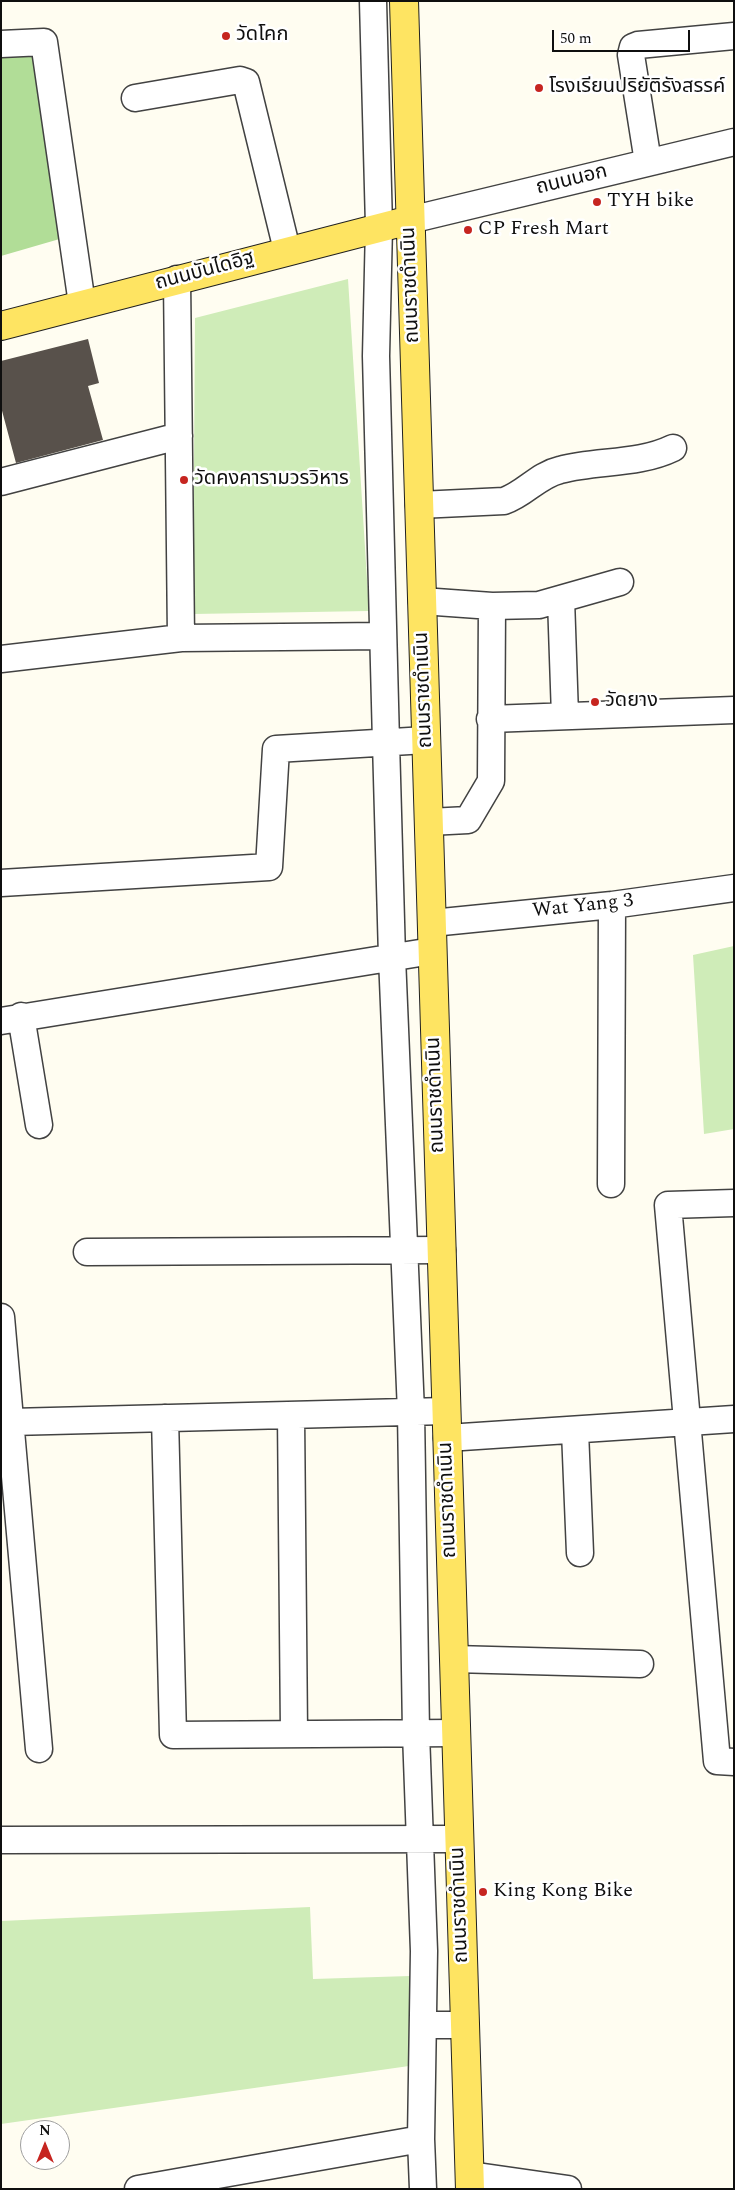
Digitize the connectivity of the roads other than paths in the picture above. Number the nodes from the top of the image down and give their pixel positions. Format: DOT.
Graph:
graph roads {
  1 [pos="373,1"];
  2 [pos="404,1"];
  3 [pos="734,36"];
  4 [pos="1,44"];
  5 [pos="135,98"];
  6 [pos="734,142"];
  7 [pos="648,162"];
  8 [pos="410,220"];
  9 [pos="379,226"];
  10 [pos="287,250"];
  11 [pos="178,279"];
  12 [pos="82,304"];
  13 [pos="1,326"];
  14 [pos="179,436"];
  15 [pos="673,448"];
  16 [pos="1,482"];
  17 [pos="419,507"];
  18 [pos="380,510"];
  19 [pos="620,582"];
  20 [pos="561,599"];
  21 [pos="422,601"];
  22 [pos="492,606"];
  23 [pos="383,636"];
  24 [pos="181,638"];
  25 [pos="1,658"];
  26 [pos="734,710"];
  27 [pos="565,716"];
  28 [pos="490,719"];
  29 [pos="426,740"];
  30 [pos="386,742"];
  31 [pos="429,822"];
  32 [pos="1,883"];
  33 [pos="734,888"];
  34 [pos="612,905"];
  35 [pos="432,923"];
  36 [pos="432,951"];
  37 [pos="392,957"];
  38 [pos="11,1018"];
  39 [pos="39,1125"];
  40 [pos="611,1184"];
  41 [pos="734,1203"];
  42 [pos="405,1250"];
  43 [pos="442,1250"];
  44 [pos="87,1252"];
  45 [pos="1,1317"];
  46 [pos="446,1411"];
  47 [pos="411,1412"];
  48 [pos="291,1415"];
  49 [pos="165,1418"];
  50 [pos="734,1419"];
  51 [pos="11,1422"];
  52 [pos="688,1422"];
  53 [pos="575,1430"];
  54 [pos="447,1438"];
  55 [pos="580,1553"];
  56 [pos="451,1568"];
  57 [pos="413,1570"];
  58 [pos="454,1659"];
  59 [pos="640,1664"];
  60 [pos="294,1733"];
  61 [pos="416,1733"];
  62 [pos="456,1733"];
  63 [pos="39,1749"];
  64 [pos="734,1762"];
  65 [pos="459,1839"];
  66 [pos="1,1840"];
  67 [pos="421,1840"];
  68 [pos="423,2025"];
  69 [pos="465,2025"];
  70 [pos="421,2139"];
  71 [pos="470,2182"];
  72 [pos="138,2189"];
  73 [pos="423,2189"];
  74 [pos="568,2189"];
  1 -- 9 [label="street"];
  2 -- 8 [label="main road, ถนนราชดำเนิน"];
  3 -- 7 [label="street"];
  4 -- 12 [label="street"];
  5 -- 10 [label="street"];
  6 -- 7 [label="street, ถนนนอก"];
  7 -- 8 [label="street, ถนนนอก"];
  8 -- 9 [label="main road, ถนนบันไดอิฐ"];
  8 -- 17 [label="main road, ถนนราชดำเนิน"];
  9 -- 10 [label="main road, ถนนบันไดอิฐ"];
  9 -- 18 [label="street"];
  10 -- 11 [label="main road, ถนนบันไดอิฐ"];
  11 -- 12 [label="main road, ถนนบันไดอิฐ"];
  11 -- 14 [label="street"];
  12 -- 13 [label="main road, ถนนบันไดอิฐ"];
  14 -- 16 [label="street"];
  14 -- 24 [label="street"];
  15 -- 17 [label="street"];
  17 -- 18 [label="street"];
  17 -- 21 [label="main road, ถนนราชดำเนิน"];
  18 -- 23 [label="street"];
  19 -- 20 [label="street"];
  20 -- 22 [label="street"];
  20 -- 27 [label="street"];
  21 -- 22 [label="street"];
  21 -- 29 [label="main road, ถนนราชดำเนิน"];
  22 -- 28 [label="street"];
  23 -- 24 [label="street"];
  23 -- 30 [label="street"];
  24 -- 25 [label="street"];
  26 -- 27 [label="street"];
  27 -- 28 [label="street"];
  28 -- 31 [label="street"];
  29 -- 30 [label="street"];
  29 -- 31 [label="main road, ถนนราชดำเนิน"];
  30 -- 32 [label="street"];
  30 -- 37 [label="street"];
  31 -- 35 [label="main road, ถนนราชดำเนิน"];
  33 -- 34 [label="street, Wat Yang 3"];
  34 -- 35 [label="street, Wat Yang 3"];
  34 -- 40 [label="street"];
  35 -- 36 [label="main road, ถนนราชดำเนิน"];
  36 -- 37 [label="street"];
  36 -- 43 [label="main road, ถนนราชดำเนิน"];
  37 -- 38 [label="street"];
  37 -- 42 [label="street"];
  38 -- 39 [label="street"];
  41 -- 52 [label="street"];
  42 -- 43 [label="street"];
  42 -- 44 [label="street"];
  42 -- 47 [label="street"];
  43 -- 46 [label="main road, ถนนราชดำเนิน"];
  45 -- 51 [label="street"];
  46 -- 47 [label="street"];
  46 -- 54 [label="main road, ถนนราชดำเนิน"];
  47 -- 48 [label="street"];
  47 -- 57 [label="street"];
  48 -- 49 [label="street"];
  48 -- 60 [label="street"];
  49 -- 51 [label="street"];
  49 -- 60 [label="street"];
  50 -- 52 [label="street"];
  51 -- 63 [label="street"];
  52 -- 53 [label="street"];
  52 -- 64 [label="street"];
  53 -- 54 [label="street"];
  53 -- 55 [label="street"];
  54 -- 56 [label="main road, ถนนราชดำเนิน"];
  56 -- 57 [label="street"];
  56 -- 58 [label="main road, ถนนราชดำเนิน"];
  57 -- 61 [label="street"];
  58 -- 59 [label="street"];
  58 -- 62 [label="main road, ถนนราชดำเนิน"];
  60 -- 61 [label="street"];
  61 -- 62 [label="street"];
  61 -- 67 [label="street"];
  62 -- 65 [label="main road, ถนนราชดำเนิน"];
  65 -- 67 [label="street"];
  65 -- 69 [label="main road, ถนนราชดำเนิน"];
  66 -- 67 [label="street"];
  67 -- 68 [label="street"];
  68 -- 69 [label="street"];
  68 -- 70 [label="street"];
  69 -- 71 [label="main road, ถนนราชดำเนิน"];
  70 -- 72 [label="street"];
  70 -- 73 [label="street"];
  71 -- 74 [label="street"];
}
